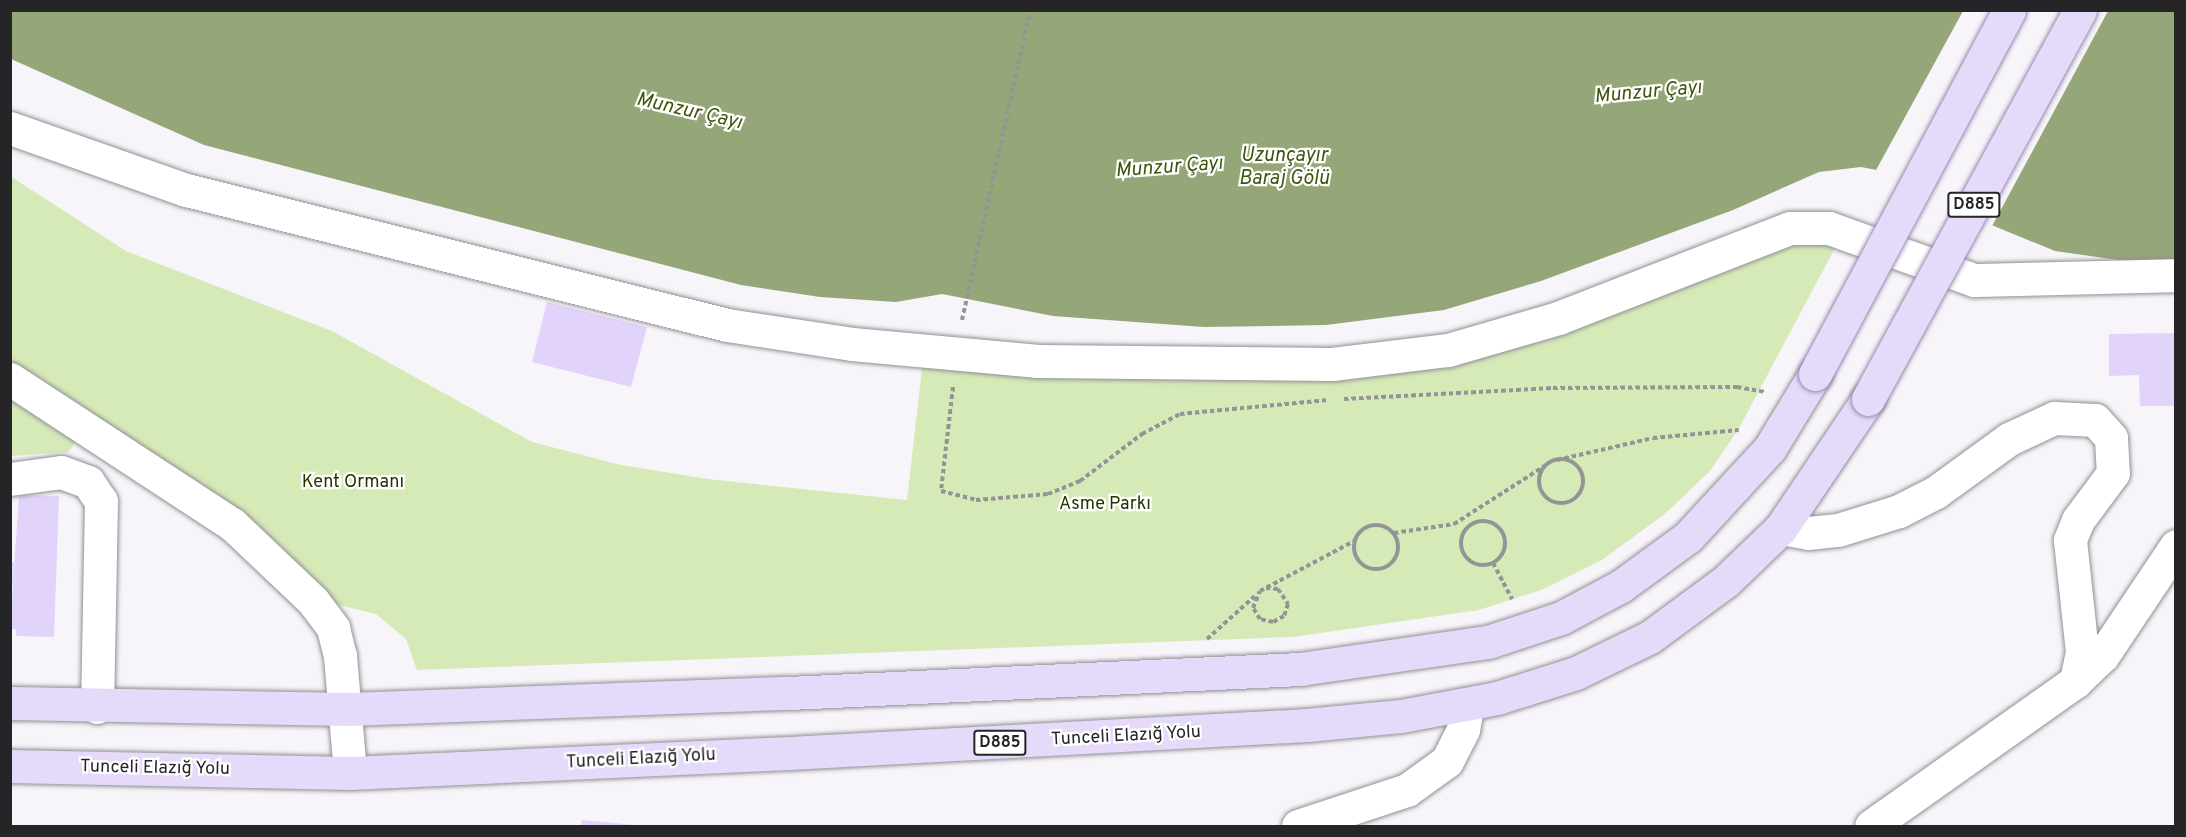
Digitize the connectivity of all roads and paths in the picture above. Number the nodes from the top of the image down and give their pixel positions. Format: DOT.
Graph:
graph roads {
  1 [pos="1029,10"];
  2 [pos="2009,10"];
  3 [pos="2080,10"];
  4 [pos="10,128"];
  5 [pos="2175,275"];
  6 [pos="958,354"];
  7 [pos="10,379"];
  8 [pos="1797,404"];
  9 [pos="1777,436"];
  10 [pos="1557,460"];
  11 [pos="1546,465"];
  12 [pos="10,479"];
  13 [pos="1466,519"];
  14 [pos="1469,525"];
  15 [pos="1781,528"];
  16 [pos="1394,532"];
  17 [pos="1354,542"];
  18 [pos="2175,546"];
  19 [pos="1493,563"];
  20 [pos="1266,588"];
  21 [pos="1256,596"];
  22 [pos="1527,630"];
  23 [pos="1167,677"];
  24 [pos="2076,681"];
  25 [pos="10,703"];
  26 [pos="1468,704"];
  27 [pos="97,707"];
  28 [pos="348,709"];
  29 [pos="10,766"];
  30 [pos="350,773"];
  31 [pos="1298,826"];
  32 [pos="1871,826"];
  1 -- 6 [label="path"];
  2 -- 8 [label="main road, bridge"];
  3 -- 15 [label="main road, Tunceli Elazığ Yolu / D885, bridge"];
  4 -- 6 [label="lane"];
  5 -- 6 [label="lane"];
  6 -- 8 [label="path"];
  7 -- 28 [label="lane"];
  8 -- 9 [label="main road"];
  9 -- 10 [label="path"];
  9 -- 22 [label="main road"];
  10 -- 11 [label="path"];
  10 -- 11 [label="path"];
  11 -- 13 [label="path"];
  12 -- 27 [label="lane"];
  13 -- 14 [label="path"];
  13 -- 16 [label="path"];
  14 -- 19 [label="path"];
  14 -- 19 [label="path"];
  15 -- 24 [label="lane"];
  15 -- 26 [label="main road, Tunceli Elazığ Yolu / D885"];
  16 -- 17 [label="path"];
  16 -- 17 [label="path"];
  17 -- 20 [label="path"];
  18 -- 24 [label="lane"];
  19 -- 22 [label="path"];
  20 -- 21 [label="path"];
  20 -- 21 [label="path"];
  21 -- 23 [label="path"];
  22 -- 23 [label="main road"];
  23 -- 28 [label="main road"];
  24 -- 32 [label="lane"];
  25 -- 27 [label="main road"];
  26 -- 30 [label="main road, Tunceli Elazığ Yolu / D885"];
  26 -- 31 [label="lane"];
  27 -- 28 [label="main road"];
  28 -- 30 [label="lane"];
  29 -- 30 [label="main road, Tunceli Elazığ Yolu / D885"];
}
